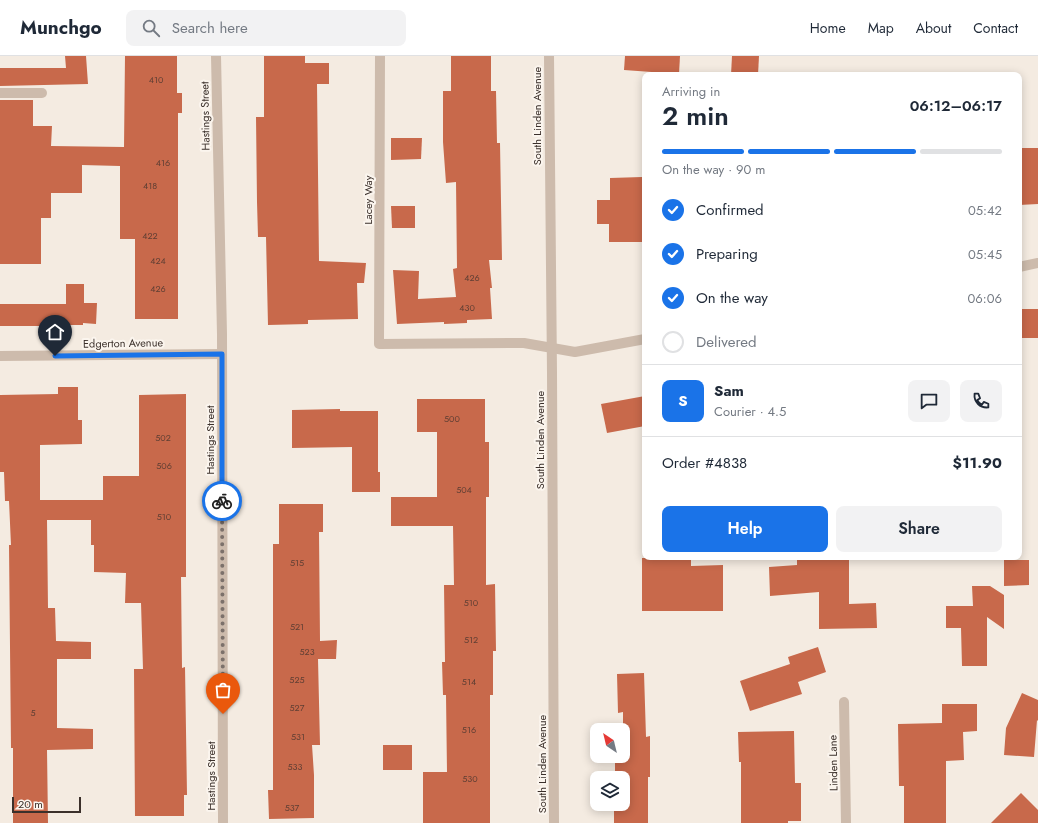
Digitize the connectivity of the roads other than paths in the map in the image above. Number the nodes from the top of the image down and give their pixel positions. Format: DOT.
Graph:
graph roads {
  1 [pos="216,56"];
  2 [pos="380,56"];
  3 [pos="549,56"];
  4 [pos="0,93"];
  5 [pos="42,93"];
  6 [pos="1038,263"];
  7 [pos="1022,266"];
  8 [pos="642,341"];
  9 [pos="551,348"];
  10 [pos="222,354"];
  11 [pos="0,356"];
  12 [pos="844,702"];
  13 [pos="223,823"];
  14 [pos="554,823"];
  15 [pos="846,823"];
  1 -- 10 [label="street, Hastings Street"];
  2 -- 9 [label="street, Lacey Way"];
  3 -- 9 [label="street, South Linden Avenue"];
  4 -- 5 [label="street"];
  6 -- 7 [label="street"];
  8 -- 9 [label="street"];
  9 -- 14 [label="street, South Linden Avenue"];
  10 -- 11 [label="street, Edgerton Avenue"];
  10 -- 13 [label="street, Hastings Street"];
  12 -- 15 [label="street, Linden Lane"];
}
